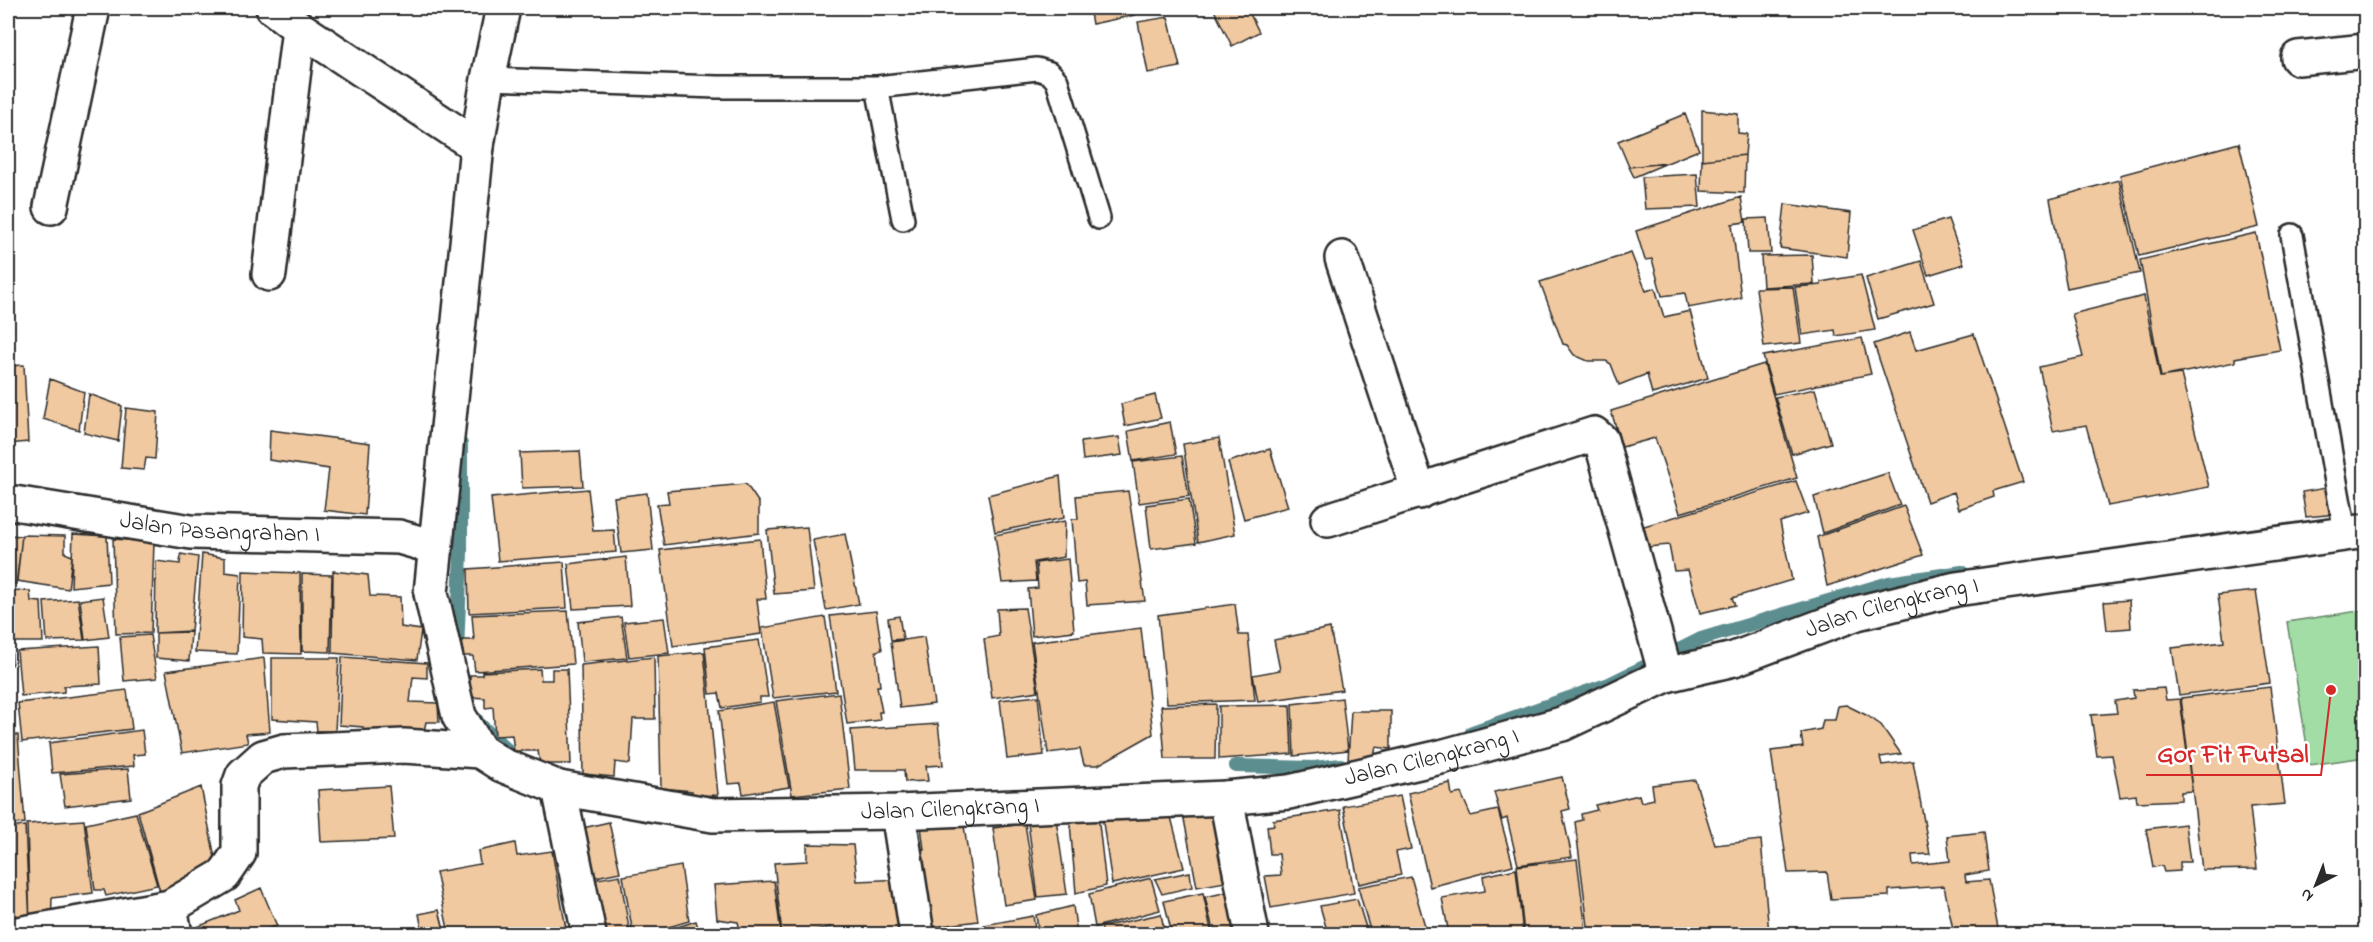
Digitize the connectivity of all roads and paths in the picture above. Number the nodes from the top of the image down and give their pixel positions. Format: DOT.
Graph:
graph roads {
  1 [pos="93,8"];
  2 [pos="273,8"];
  3 [pos="503,8"];
  4 [pos="299,28"];
  5 [pos="2366,51"];
  6 [pos="2298,58"];
  7 [pos="488,79"];
  8 [pos="877,87"];
  9 [pos="477,146"];
  10 [pos="51,207"];
  11 [pos="1099,218"];
  12 [pos="903,219"];
  13 [pos="2292,235"];
  14 [pos="1342,258"];
  15 [pos="269,274"];
  16 [pos="1419,492"];
  17 [pos="8,502"];
  18 [pos="1328,520"];
  19 [pos="2355,532"];
  20 [pos="434,547"];
  21 [pos="1666,675"];
  22 [pos="480,751"];
  23 [pos="560,788"];
  24 [pos="1226,798"];
  25 [pos="898,812"];
  26 [pos="172,921"];
  27 [pos="18,934"];
  28 [pos="589,934"];
  29 [pos="917,934"];
  30 [pos="1252,934"];
  1 -- 10 [label="street"];
  2 -- 4 [label="street"];
  3 -- 7 [label="street"];
  4 -- 9 [label="street"];
  4 -- 15 [label="street"];
  5 -- 6 [label="street"];
  7 -- 8 [label="lane"];
  7 -- 9 [label="street"];
  8 -- 11 [label="lane"];
  8 -- 12 [label="lane"];
  9 -- 20 [label="street"];
  13 -- 19 [label="lane"];
  14 -- 16 [label="street"];
  16 -- 18 [label="street"];
  16 -- 21 [label="street"];
  17 -- 20 [label="street, Jalan Pasangrahan I"];
  19 -- 21 [label="street, Jalan Cilengkrang I"];
  20 -- 22 [label="street"];
  21 -- 24 [label="street, Jalan Cilengkrang I"];
  22 -- 23 [label="street, Jalan Cilengkrang I"];
  22 -- 26 [label="street"];
  23 -- 25 [label="street, Jalan Cilengkrang I"];
  23 -- 28 [label="street"];
  24 -- 25 [label="street, Jalan Cilengkrang I"];
  24 -- 30 [label="street"];
  25 -- 29 [label="street"];
  26 -- 27 [label="street"];
}
